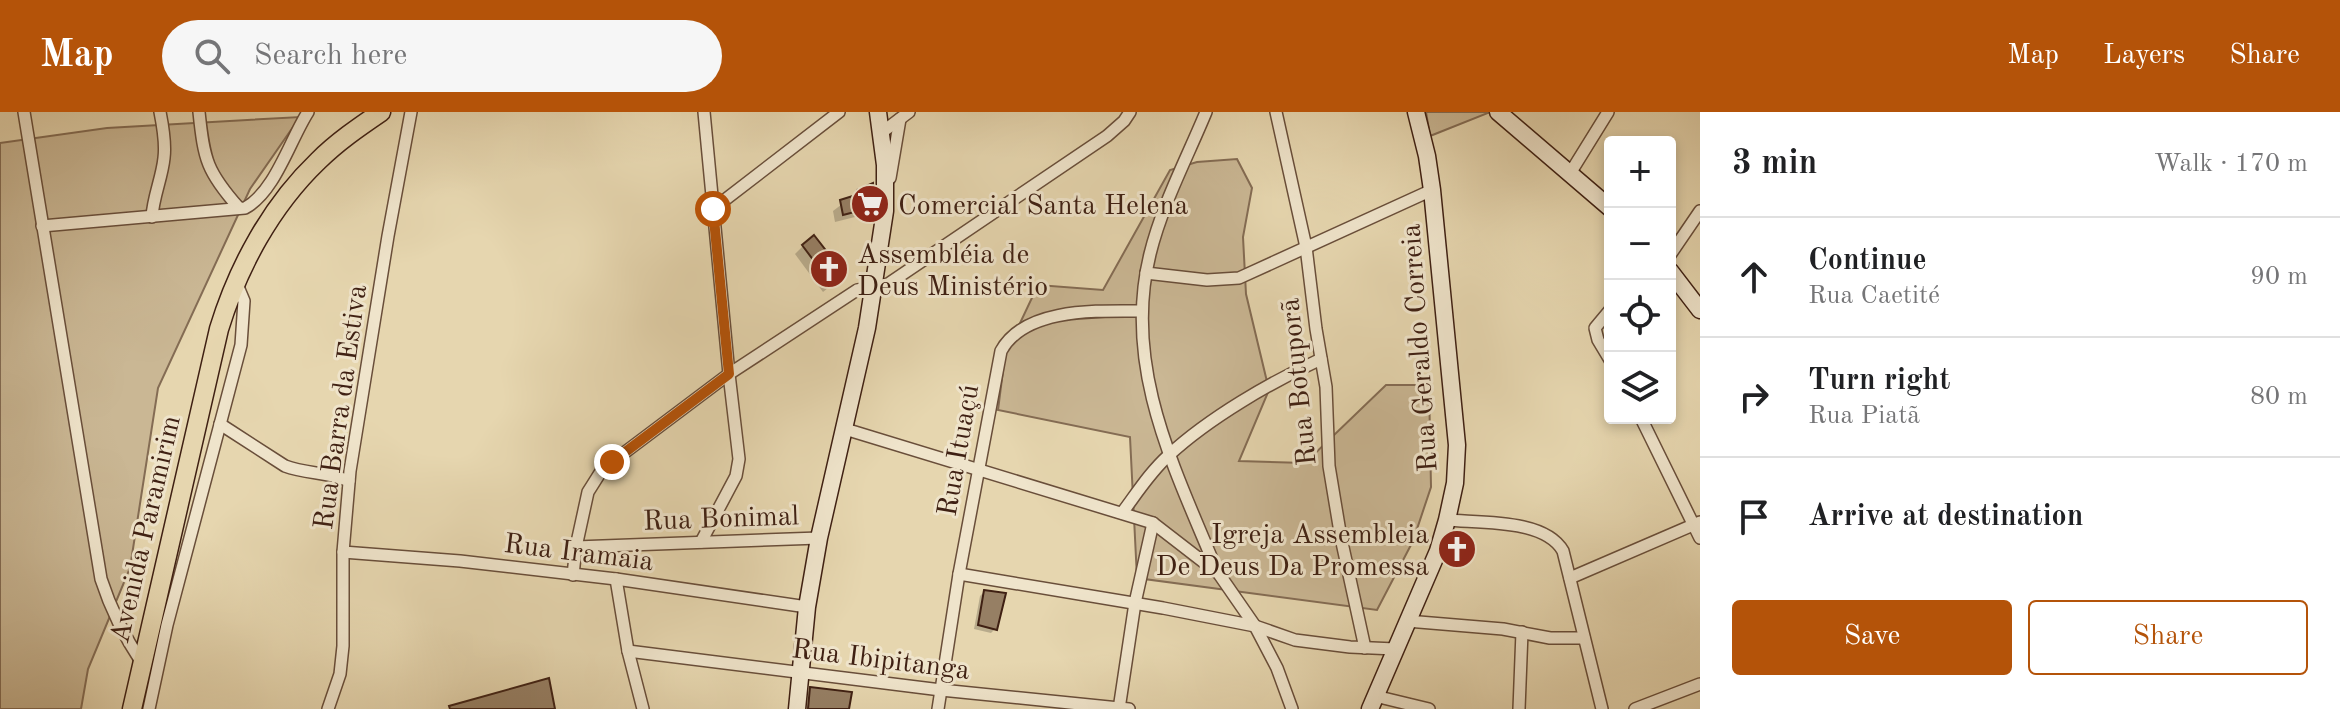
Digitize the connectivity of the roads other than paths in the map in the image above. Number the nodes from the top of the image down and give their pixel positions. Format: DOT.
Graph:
graph roads {
  1 [pos="24,112"];
  2 [pos="160,112"];
  3 [pos="199,112"];
  4 [pos="308,112"];
  5 [pos="381,112"];
  6 [pos="411,112"];
  7 [pos="704,112"];
  8 [pos="839,112"];
  9 [pos="878,112"];
  10 [pos="1130,112"];
  11 [pos="1206,112"];
  12 [pos="1276,112"];
  13 [pos="1416,112"];
  14 [pos="1498,112"];
  15 [pos="1608,112"];
  16 [pos="904,115"];
  17 [pos="881,133"];
  18 [pos="1569,175"];
  19 [pos="886,186"];
  20 [pos="1432,190"];
  21 [pos="1604,203"];
  22 [pos="239,208"];
  23 [pos="713,209"];
  24 [pos="1700,211"];
  25 [pos="152,217"];
  26 [pos="42,226"];
  27 [pos="1676,246"];
  28 [pos="1306,247"];
  29 [pos="1146,273"];
  30 [pos="1676,279"];
  31 [pos="236,282"];
  32 [pos="874,288"];
  33 [pos="1700,310"];
  34 [pos="1142,311"];
  35 [pos="1604,317"];
  36 [pos="1604,350"];
  37 [pos="1321,359"];
  38 [pos="729,374"];
  39 [pos="220,424"];
  40 [pos="1644,424"];
  41 [pos="845,429"];
  42 [pos="1169,455"];
  43 [pos="978,469"];
  44 [pos="349,481"];
  45 [pos="1122,513"];
  46 [pos="1447,520"];
  47 [pos="1153,523"];
  48 [pos="1697,524"];
  49 [pos="819,538"];
  50 [pos="1700,538"];
  51 [pos="701,542"];
  52 [pos="576,547"];
  53 [pos="343,552"];
  54 [pos="959,574"];
  55 [pos="1219,574"];
  56 [pos="573,575"];
  57 [pos="1570,578"];
  58 [pos="616,579"];
  59 [pos="1135,603"];
  60 [pos="807,607"];
  61 [pos="1407,621"];
  62 [pos="1255,626"];
  63 [pos="1522,632"];
  64 [pos="1584,638"];
  65 [pos="1365,648"];
  66 [pos="1395,649"];
  67 [pos="628,651"];
  68 [pos="143,664"];
  69 [pos="801,673"];
  70 [pos="1700,684"];
  71 [pos="941,690"];
  72 [pos="142,703"];
  73 [pos="1372,703"];
  74 [pos="1652,706"];
  75 [pos="1119,708"];
  76 [pos="328,709"];
  77 [pos="643,709"];
  78 [pos="797,709"];
  79 [pos="938,709"];
  80 [pos="1129,709"];
  81 [pos="1292,709"];
  82 [pos="1429,709"];
  83 [pos="1519,709"];
  84 [pos="1602,709"];
  85 [pos="1635,709"];
  1 -- 26 [label="street"];
  2 -- 25 [label="street"];
  3 -- 22 [label="street"];
  4 -- 22 [label="street"];
  5 -- 31 [label="main road, Avenida Paramirim"];
  6 -- 44 [label="street, Rua Barra da Estiva"];
  7 -- 23 [label="street"];
  8 -- 23 [label="street"];
  9 -- 17 [label="street"];
  10 -- 32 [label="street"];
  11 -- 29 [label="street"];
  12 -- 28 [label="street, Rua Botuporã"];
  13 -- 20 [label="street, Rua Geraldo Correia"];
  14 -- 18 [label="street"];
  15 -- 18 [label="street"];
  16 -- 17 [label="street"];
  16 -- 19 [label="street"];
  17 -- 19 [label="street"];
  18 -- 21 [label="street"];
  19 -- 32 [label="street"];
  20 -- 28 [label="street"];
  20 -- 46 [label="street, Rua Geraldo Correia"];
  22 -- 25 [label="street"];
  23 -- 38 [label="street"];
  24 -- 27 [label="street"];
  25 -- 26 [label="street"];
  26 -- 68 [label="street"];
  28 -- 29 [label="street"];
  28 -- 37 [label="street, Rua Botuporã"];
  29 -- 34 [label="street"];
  30 -- 33 [label="street"];
  31 -- 39 [label="street"];
  31 -- 68 [label="main road, Avenida Paramirim"];
  32 -- 38 [label="street"];
  32 -- 41 [label="street"];
  34 -- 42 [label="street"];
  34 -- 43 [label="street, Rua Ituaçú"];
  35 -- 36 [label="street"];
  37 -- 42 [label="street"];
  37 -- 65 [label="street, Rua Botuporã"];
  38 -- 51 [label="street"];
  38 -- 52 [label="street"];
  39 -- 44 [label="street"];
  39 -- 72 [label="street"];
  40 -- 48 [label="street"];
  41 -- 43 [label="street"];
  41 -- 49 [label="street"];
  42 -- 45 [label="street"];
  42 -- 55 [label="street"];
  43 -- 45 [label="street"];
  43 -- 54 [label="street, Rua Ituaçú"];
  44 -- 53 [label="street, Rua Barra da Estiva"];
  45 -- 47 [label="street"];
  46 -- 57 [label="street"];
  46 -- 61 [label="street, Rua Geraldo Correia"];
  47 -- 55 [label="street"];
  47 -- 59 [label="street"];
  48 -- 50 [label="street"];
  48 -- 57 [label="street"];
  49 -- 51 [label="street, Rua Bonimal"];
  49 -- 60 [label="street"];
  51 -- 52 [label="street, Rua Bonimal"];
  52 -- 56 [label="street"];
  53 -- 56 [label="street, Rua Iramaia"];
  53 -- 76 [label="street, Rua Barra da Estiva"];
  54 -- 59 [label="street"];
  54 -- 71 [label="street, Rua Ituaçú"];
  55 -- 62 [label="street"];
  56 -- 58 [label="street, Rua Iramaia"];
  57 -- 64 [label="street"];
  58 -- 60 [label="street, Rua Iramaia"];
  58 -- 67 [label="street"];
  59 -- 62 [label="street"];
  59 -- 75 [label="street"];
  60 -- 69 [label="street"];
  61 -- 63 [label="street"];
  61 -- 66 [label="street, Rua Geraldo Correia"];
  62 -- 65 [label="street"];
  62 -- 81 [label="street"];
  63 -- 64 [label="street"];
  63 -- 83 [label="street"];
  64 -- 84 [label="street"];
  65 -- 66 [label="street"];
  66 -- 73 [label="street, Rua Geraldo Correia"];
  67 -- 69 [label="street, Rua Ibipitanga"];
  67 -- 77 [label="street"];
  68 -- 72 [label="main road, Avenida Paramirim"];
  69 -- 71 [label="street, Rua Ibipitanga"];
  69 -- 78 [label="street"];
  70 -- 74 [label="street"];
  71 -- 75 [label="street, Rua Ibipitanga"];
  71 -- 79 [label="street, Rua Ituaçú"];
  73 -- 82 [label="street"];
  74 -- 85 [label="street"];
  75 -- 80 [label="street, Rua Ibipitanga"];
}
